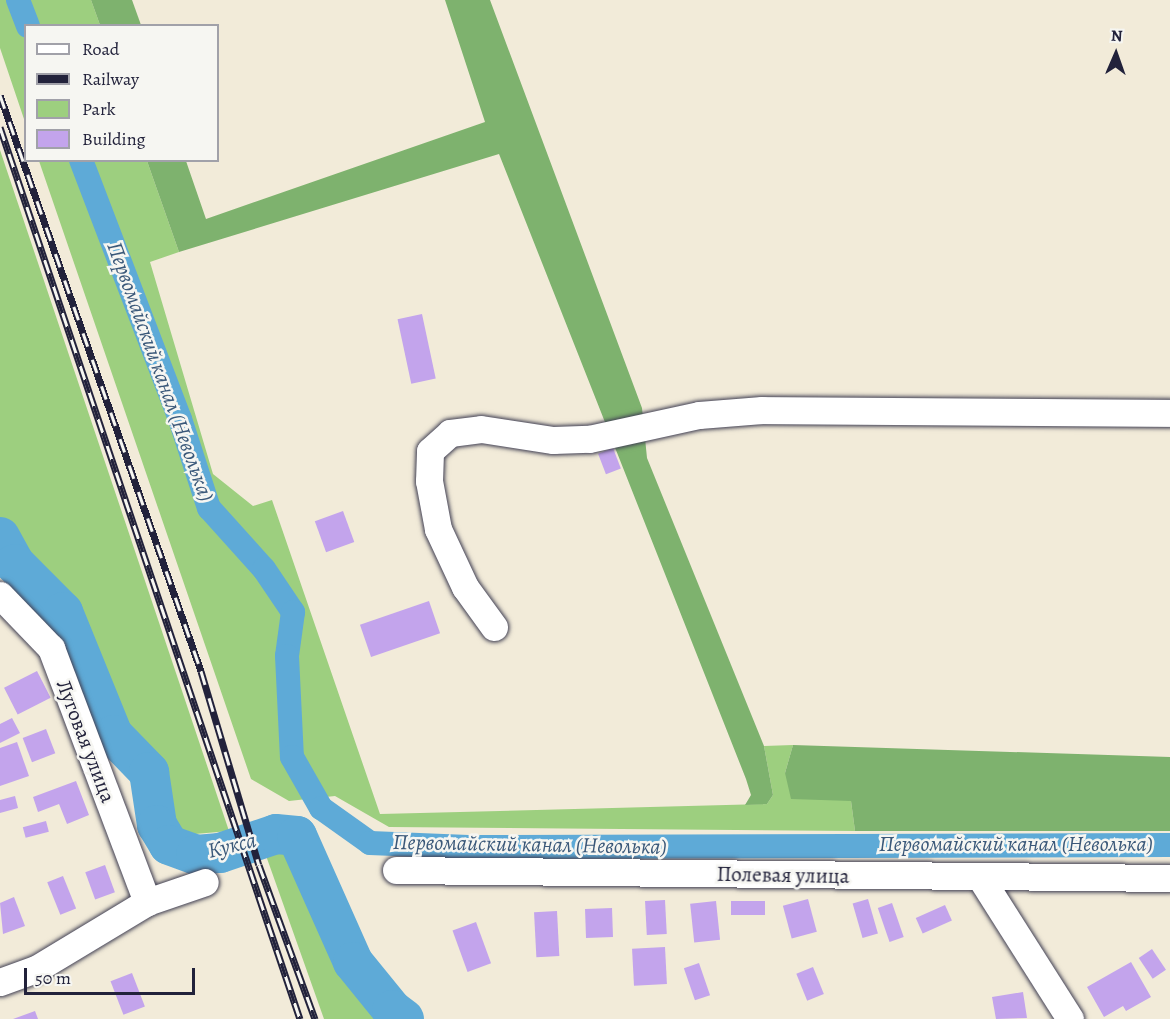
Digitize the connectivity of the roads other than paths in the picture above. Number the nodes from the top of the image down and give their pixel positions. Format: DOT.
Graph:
graph roads {
  1 [pos="1170,413"];
  2 [pos="0,595"];
  3 [pos="494,627"];
  4 [pos="396,870"];
  5 [pos="981,877"];
  6 [pos="1170,878"];
  7 [pos="205,882"];
  8 [pos="147,902"];
  9 [pos="0,982"];
  10 [pos="1070,1019"];
  1 -- 3 [label="street"];
  2 -- 8 [label="street, Луговая улица"];
  4 -- 5 [label="street, Полевая улица"];
  5 -- 6 [label="street, Полевая улица"];
  5 -- 10 [label="street"];
  7 -- 8 [label="street"];
  8 -- 9 [label="street"];
}
